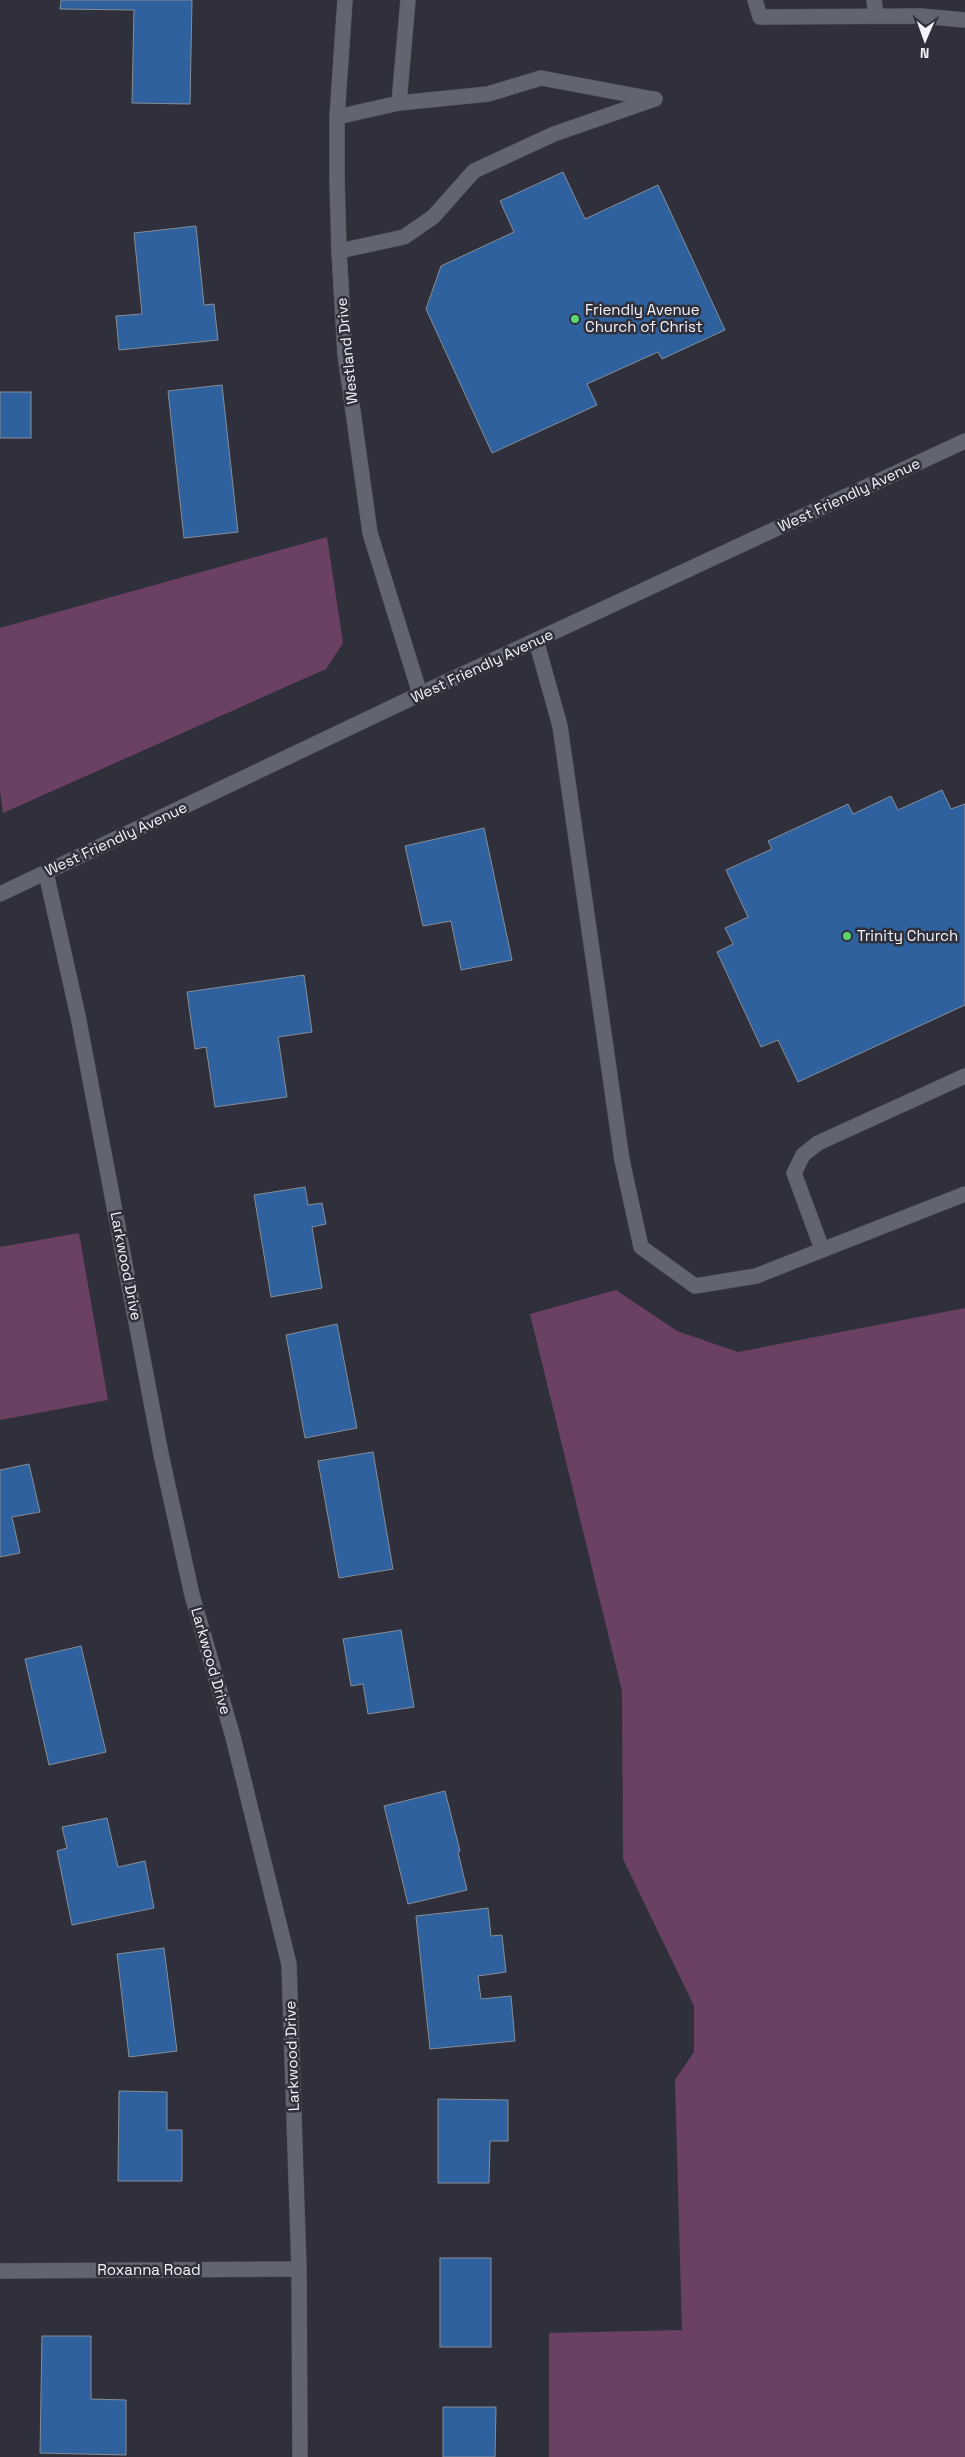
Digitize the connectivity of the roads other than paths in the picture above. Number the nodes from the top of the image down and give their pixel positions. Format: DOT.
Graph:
graph roads {
  1 [pos="345,0"];
  2 [pos="408,0"];
  3 [pos="755,0"];
  4 [pos="874,0"];
  5 [pos="876,16"];
  6 [pos="965,20"];
  7 [pos="398,103"];
  8 [pos="337,117"];
  9 [pos="338,251"];
  10 [pos="965,441"];
  11 [pos="536,640"];
  12 [pos="420,694"];
  13 [pos="46,873"];
  14 [pos="0,894"];
  15 [pos="965,1076"];
  16 [pos="965,1194"];
  17 [pos="822,1249"];
  18 [pos="299,2269"];
  19 [pos="0,2271"];
  20 [pos="300,2457"];
  1 -- 8 [label="street, Westland Drive"];
  2 -- 7 [label="street"];
  3 -- 5 [label="street"];
  4 -- 5 [label="street"];
  5 -- 6 [label="street"];
  7 -- 8 [label="street"];
  7 -- 9 [label="street"];
  8 -- 9 [label="street, Westland Drive"];
  9 -- 12 [label="street, Westland Drive"];
  10 -- 11 [label="street, West Friendly Avenue"];
  11 -- 12 [label="street, West Friendly Avenue"];
  11 -- 17 [label="street"];
  12 -- 13 [label="street, West Friendly Avenue"];
  13 -- 14 [label="street, West Friendly Avenue"];
  13 -- 18 [label="street, Larkwood Drive"];
  15 -- 17 [label="street"];
  16 -- 17 [label="street"];
  18 -- 19 [label="street, Roxanna Road"];
  18 -- 20 [label="street, Larkwood Drive"];
}
